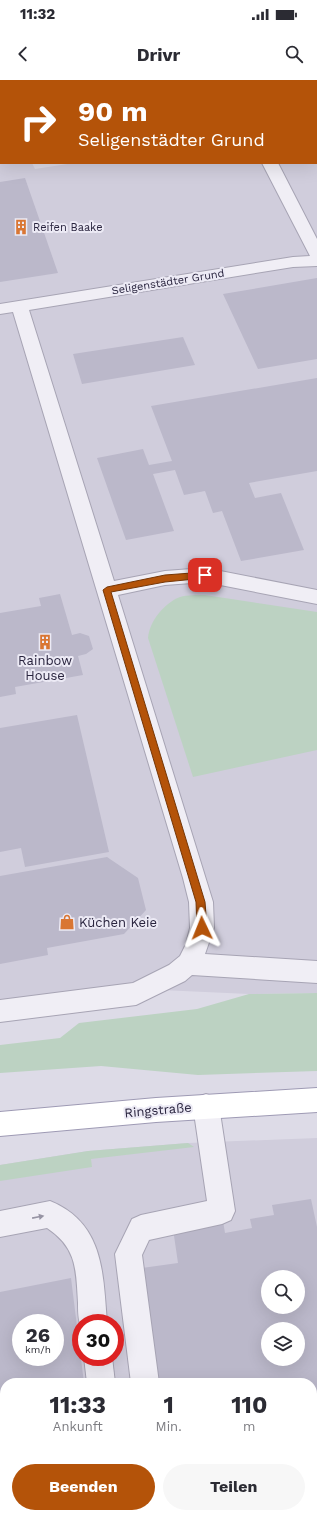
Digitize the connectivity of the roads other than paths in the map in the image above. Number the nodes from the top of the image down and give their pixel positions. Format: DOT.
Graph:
graph roads {
  1 [pos="271,164"];
  2 [pos="317,255"];
  3 [pos="317,261"];
  4 [pos="10,308"];
  5 [pos="107,590"];
  6 [pos="317,597"];
  7 [pos="188,964"];
  8 [pos="317,972"];
  9 [pos="0,1011"];
  10 [pos="317,1100"];
  11 [pos="206,1106"];
  12 [pos="0,1124"];
  13 [pos="0,1224"];
  14 [pos="92,1314"];
  15 [pos="99,1366"];
  16 [pos="100,1378"];
  17 [pos="144,1378"];
  1 -- 2 [label="street"];
  3 -- 4 [label="street, Seligenstädter Grund"];
  4 -- 5 [label="street, Seligenstädter Grund"];
  5 -- 6 [label="street"];
  5 -- 7 [label="street, Seligenstädter Grund"];
  7 -- 8 [label="street"];
  7 -- 9 [label="street, Seligenstädter Grund"];
  10 -- 11 [label="main road, Ringstraße"];
  11 -- 12 [label="main road, Ringstraße"];
  11 -- 17 [label="street"];
  13 -- 14 [label="street, one-way"];
  15 -- 16 [label="street"];
}
